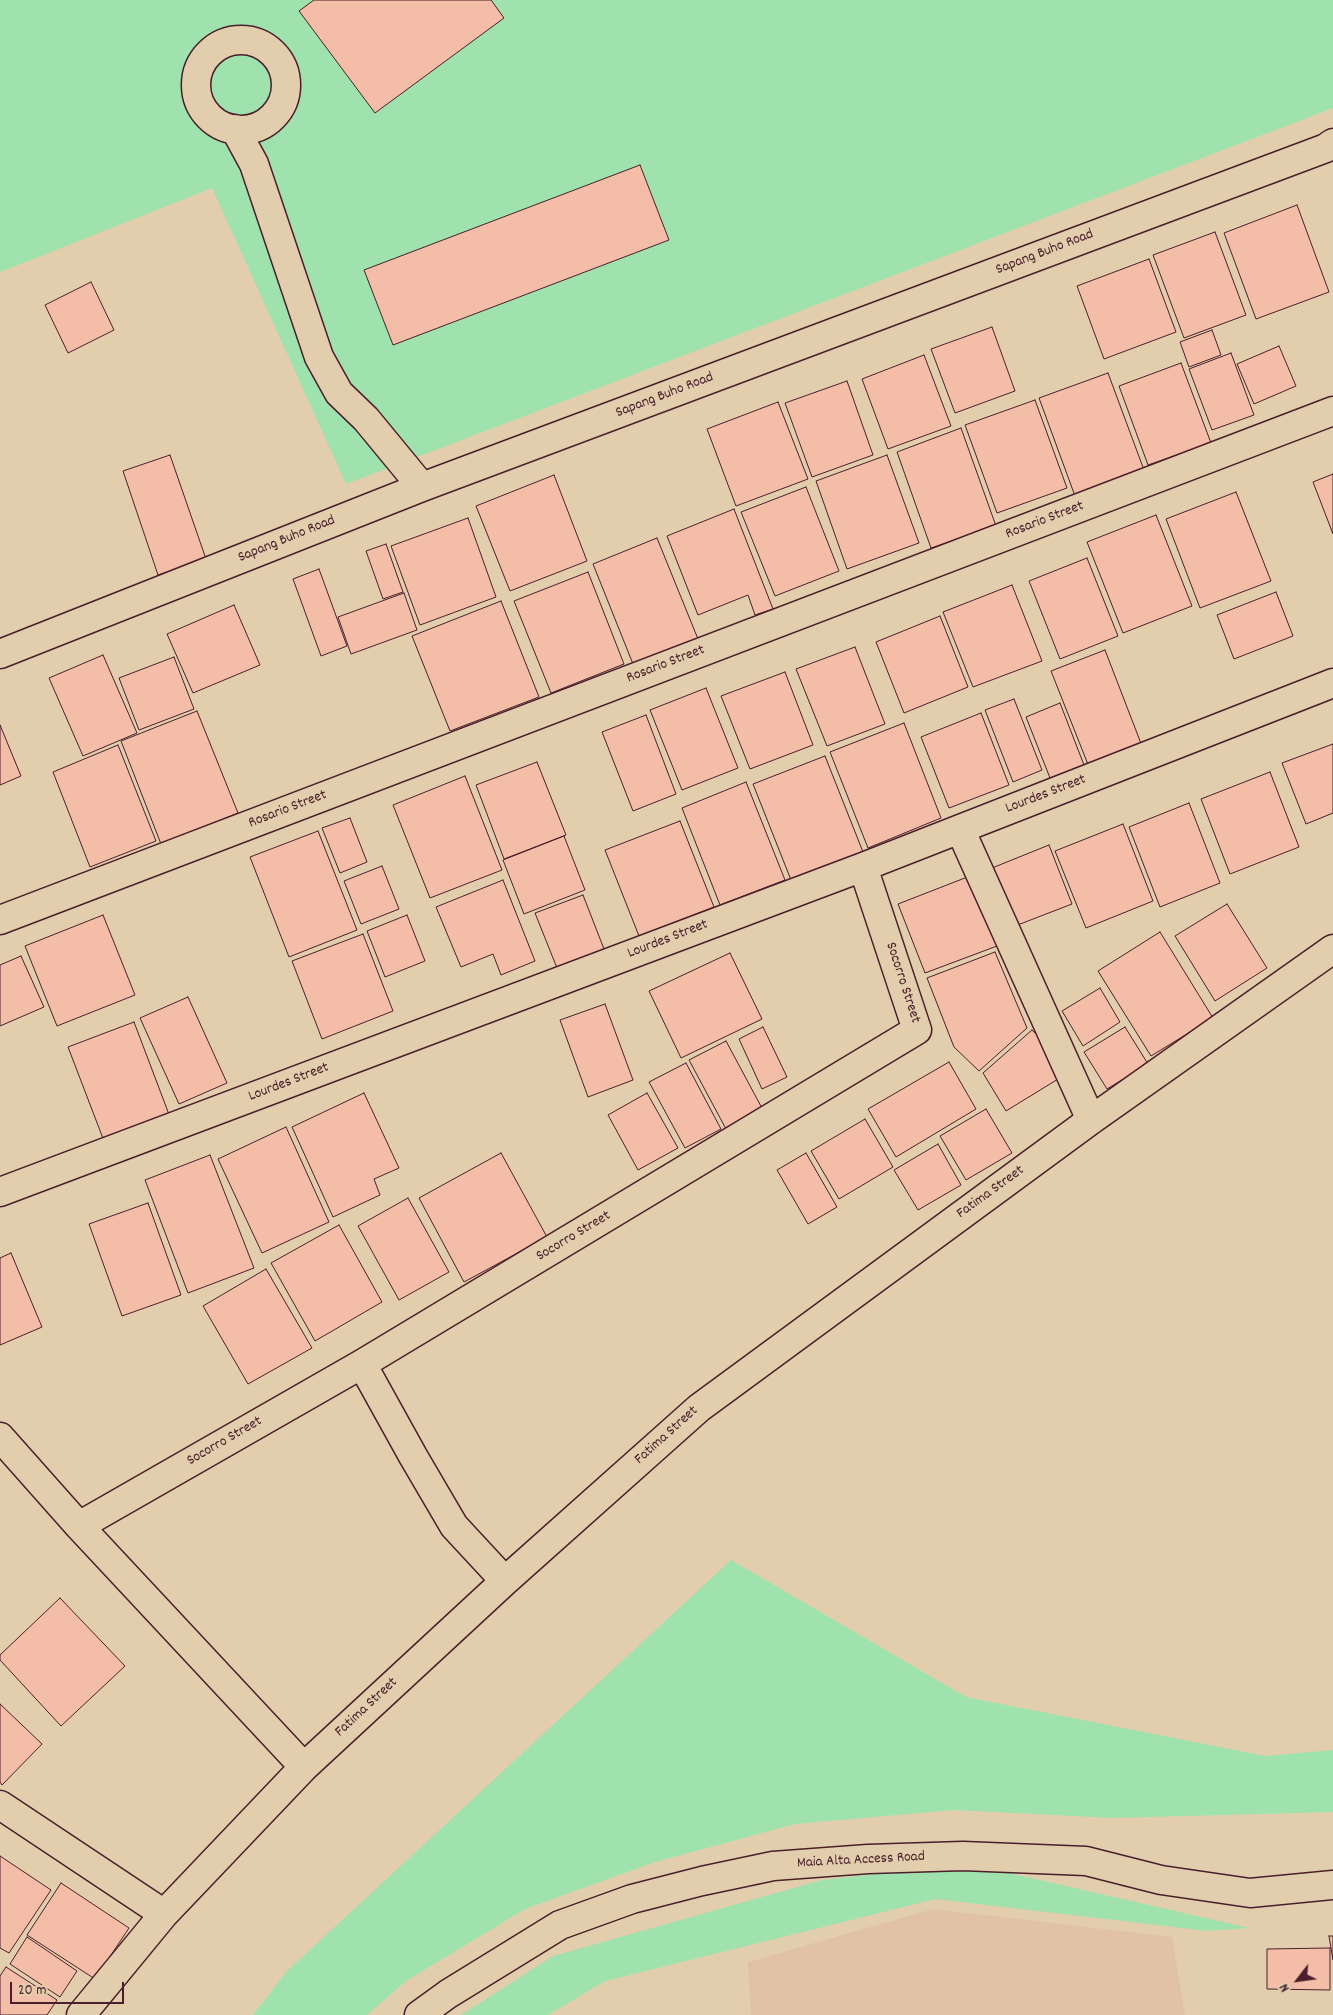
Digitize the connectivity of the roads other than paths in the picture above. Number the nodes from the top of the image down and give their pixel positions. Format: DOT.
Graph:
graph roads {
  1 [pos="235,130"];
  2 [pos="1331,153"];
  3 [pos="1333,411"];
  4 [pos="422,487"];
  5 [pos="0,654"];
  6 [pos="1333,683"];
  7 [pos="960,829"];
  8 [pos="863,867"];
  9 [pos="0,920"];
  10 [pos="1333,949"];
  11 [pos="1091,1120"];
  12 [pos="0,1192"];
  13 [pos="362,1364"];
  14 [pos="0,1437"];
  15 [pos="79,1526"];
  16 [pos="505,1582"];
  17 [pos="304,1766"];
  18 [pos="0,1805"];
  19 [pos="1333,1885"];
  20 [pos="164,1914"];
  21 [pos="81,2015"];
  22 [pos="419,2015"];
  1 -- 4 [label="street"];
  2 -- 4 [label="street, Sapang Buho Road"];
  3 -- 9 [label="street, Rosario Street"];
  4 -- 5 [label="street, Sapang Buho Road"];
  6 -- 7 [label="street, Lourdes Street"];
  7 -- 8 [label="street, Lourdes Street"];
  7 -- 11 [label="street"];
  8 -- 12 [label="street, Lourdes Street"];
  8 -- 13 [label="street, Socorro Street"];
  10 -- 11 [label="street, Fatima Street"];
  11 -- 16 [label="street, Fatima Street"];
  13 -- 15 [label="street, Socorro Street"];
  13 -- 16 [label="street"];
  14 -- 15 [label="street"];
  15 -- 17 [label="street"];
  16 -- 17 [label="street, Fatima Street"];
  17 -- 20 [label="street, Fatima Street"];
  18 -- 20 [label="street"];
  19 -- 22 [label="street, Maia Alta Access Road"];
  20 -- 21 [label="street, Fatima Street"];
}
